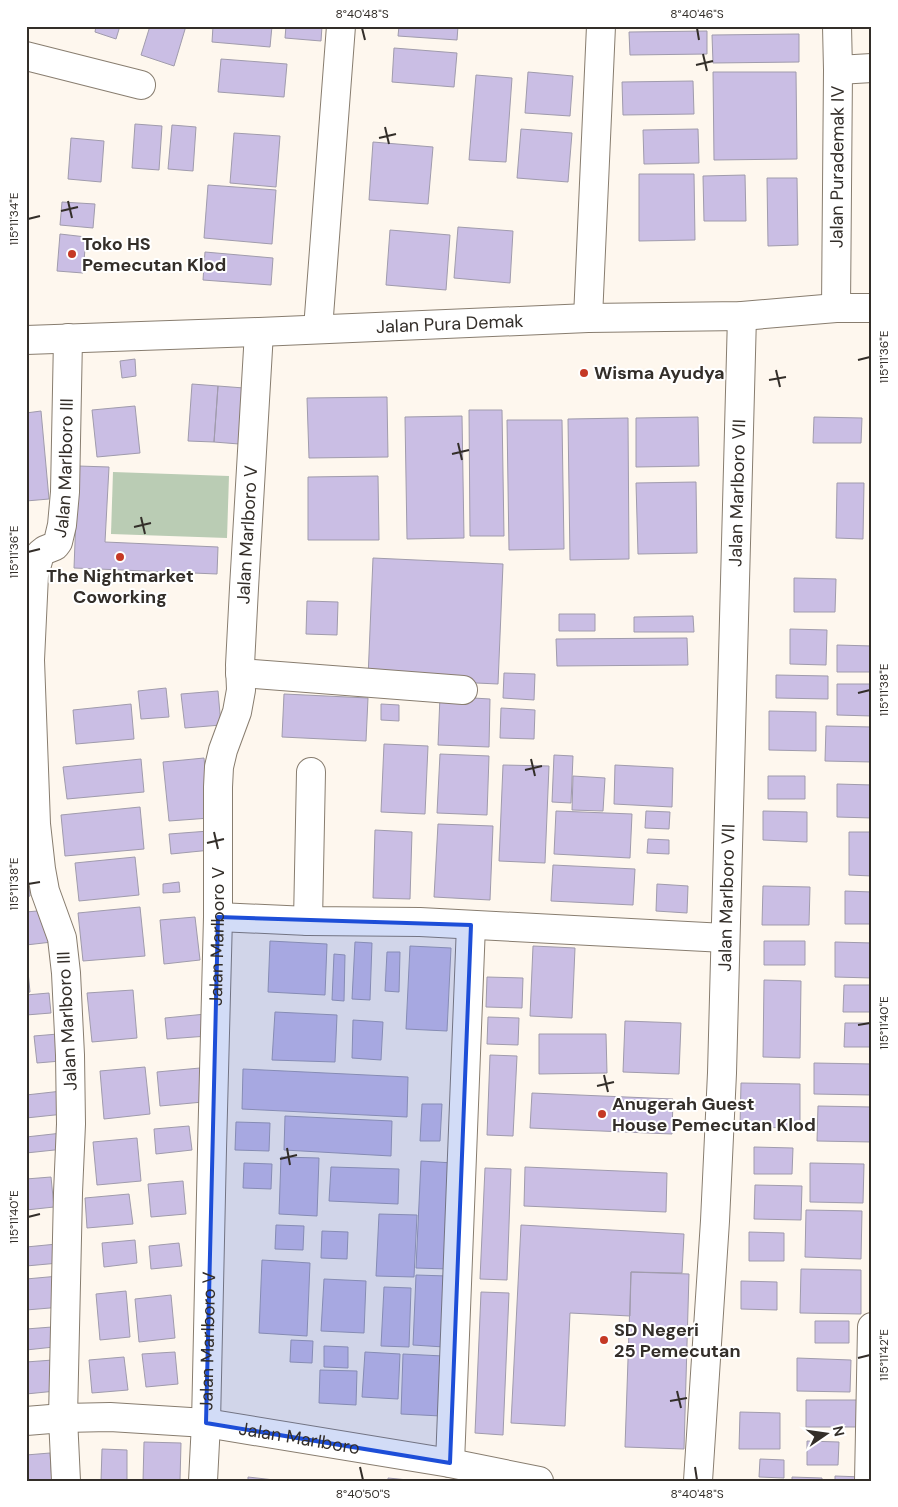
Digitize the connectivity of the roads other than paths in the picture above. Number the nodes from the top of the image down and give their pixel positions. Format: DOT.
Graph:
graph roads {
  1 [pos="341,26"];
  2 [pos="602,26"];
  3 [pos="837,26"];
  4 [pos="26,56"];
  5 [pos="872,68"];
  6 [pos="838,70"];
  7 [pos="141,85"];
  8 [pos="836,308"];
  9 [pos="872,308"];
  10 [pos="742,316"];
  11 [pos="588,318"];
  12 [pos="318,329"];
  13 [pos="258,332"];
  14 [pos="68,338"];
  15 [pos="26,340"];
  16 [pos="240,673"];
  17 [pos="463,690"];
  18 [pos="311,772"];
  19 [pos="218,917"];
  20 [pos="308,921"];
  21 [pos="471,925"];
  22 [pos="725,938"];
  23 [pos="872,1327"];
  24 [pos="62,1418"];
  25 [pos="26,1421"];
  26 [pos="206,1423"];
  27 [pos="450,1463"];
  28 [pos="527,1479"];
  29 [pos="66,1481"];
  30 [pos="203,1481"];
  31 [pos="698,1481"];
  32 [pos="869,1481"];
  1 -- 12 [label="street"];
  2 -- 11 [label="street"];
  3 -- 6 [label="street, Jalan Purademak IV"];
  4 -- 7 [label="street"];
  5 -- 6 [label="street"];
  6 -- 8 [label="street, Jalan Purademak IV"];
  8 -- 9 [label="street, Jalan Pura Demak"];
  8 -- 10 [label="street, Jalan Pura Demak"];
  10 -- 11 [label="street, Jalan Pura Demak"];
  10 -- 22 [label="street, Jalan Marlboro VII"];
  11 -- 12 [label="street, Jalan Pura Demak"];
  12 -- 13 [label="street, Jalan Pura Demak"];
  13 -- 14 [label="street, Jalan Pura Demak"];
  13 -- 16 [label="street, Jalan Marlboro V"];
  14 -- 15 [label="street, Jalan Pura Demak"];
  14 -- 24 [label="street, Jalan Marlboro III"];
  16 -- 17 [label="street"];
  16 -- 19 [label="street, Jalan Marlboro V"];
  18 -- 20 [label="street"];
  19 -- 20 [label="street"];
  19 -- 26 [label="street, Jalan Marlboro V"];
  20 -- 21 [label="street"];
  21 -- 22 [label="street"];
  21 -- 27 [label="street"];
  22 -- 31 [label="street, Jalan Marlboro VII"];
  23 -- 32 [label="street"];
  24 -- 25 [label="street, Jalan Marlboro"];
  24 -- 26 [label="street, Jalan Marlboro"];
  24 -- 29 [label="street, Jalan Marlboro III"];
  26 -- 27 [label="street, Jalan Marlboro"];
  26 -- 30 [label="street, Jalan Marlboro V"];
  27 -- 28 [label="street, Jalan Marlboro"];
}
